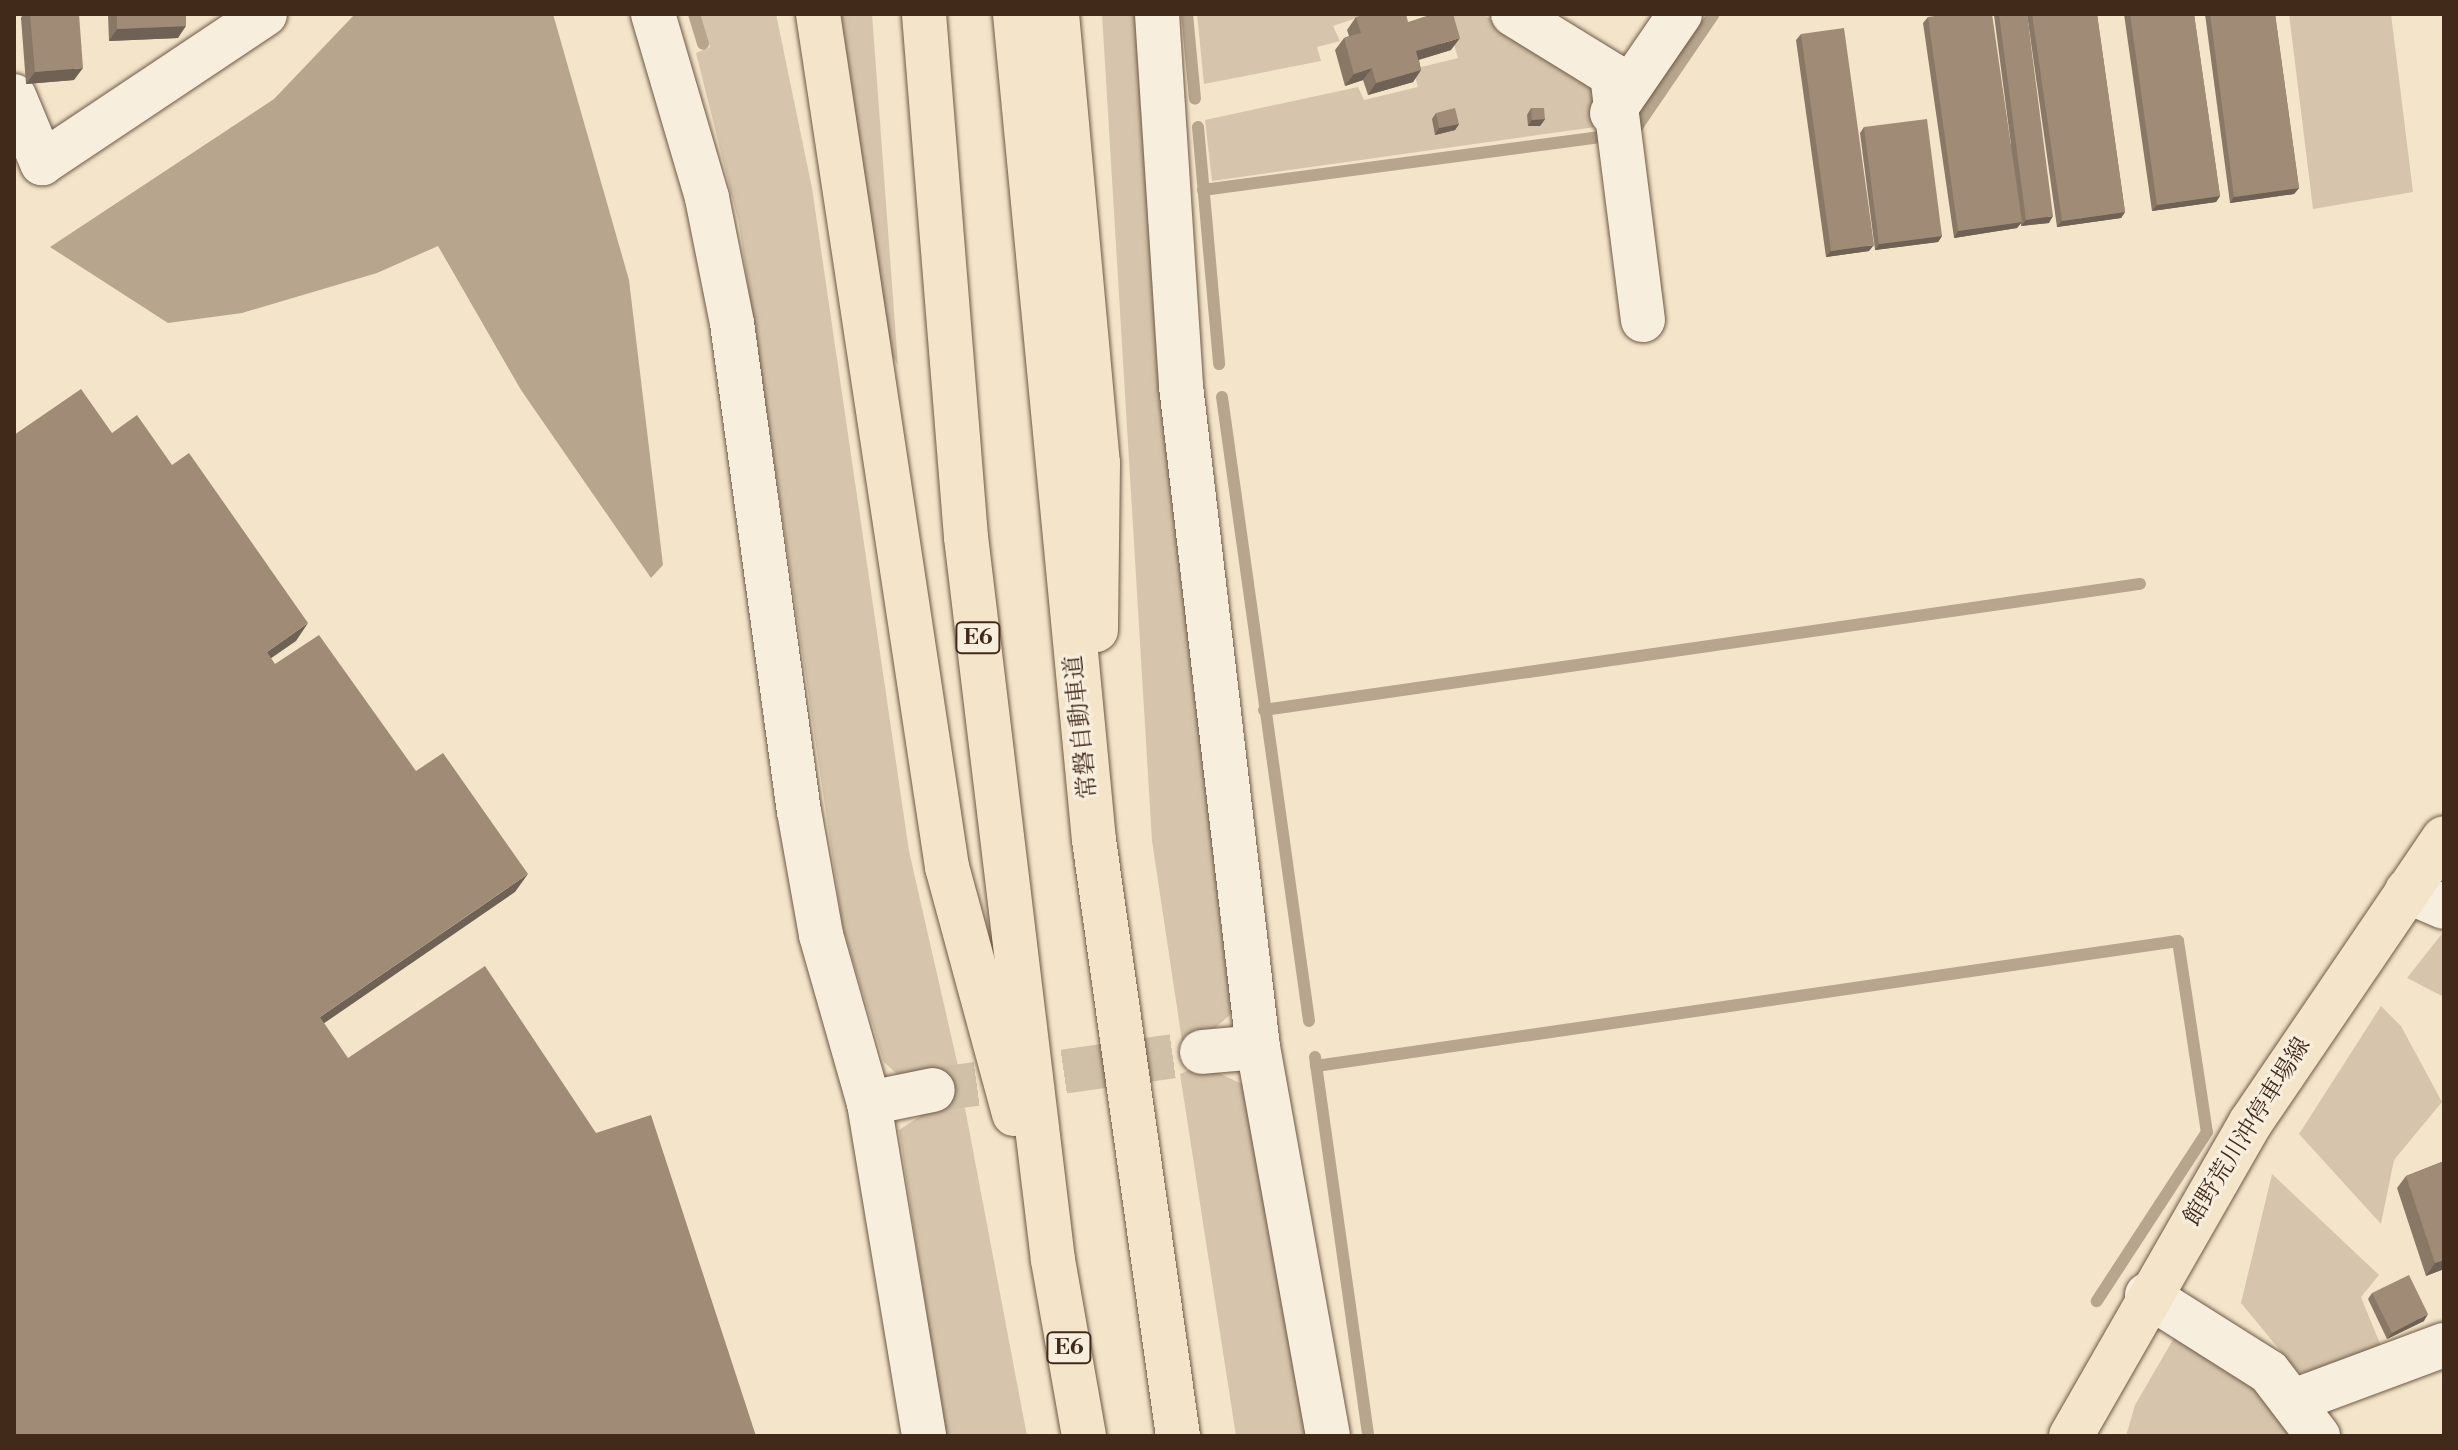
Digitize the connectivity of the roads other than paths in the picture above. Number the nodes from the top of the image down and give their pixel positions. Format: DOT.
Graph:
graph roads {
  1 [pos="265,14"];
  2 [pos="653,14"];
  3 [pos="818,14"];
  4 [pos="924,14"];
  5 [pos="1015,14"];
  6 [pos="1057,14"];
  7 [pos="1157,14"];
  8 [pos="1513,14"];
  9 [pos="1680,14"];
  10 [pos="14,96"];
  11 [pos="1612,113"];
  12 [pos="1643,320"];
  13 [pos="2444,838"];
  14 [pos="1094,840"];
  15 [pos="2426,899"];
  16 [pos="1258,1047"];
  17 [pos="1202,1052"];
  18 [pos="933,1090"];
  19 [pos="869,1103"];
  20 [pos="1053,1260"];
  21 [pos="2147,1295"];
  22 [pos="2444,1345"];
  23 [pos="2307,1418"];
  24 [pos="924,1436"];
  25 [pos="1084,1436"];
  26 [pos="1178,1436"];
  27 [pos="1328,1436"];
  28 [pos="2071,1436"];
  1 -- 10 [label="street"];
  2 -- 19 [label="street"];
  3 -- 20 [label="main road"];
  4 -- 20 [label="main road, E6"];
  5 -- 14 [label="main road, 常磐自動車道"];
  6 -- 14 [label="main road"];
  7 -- 16 [label="street"];
  8 -- 11 [label="street"];
  9 -- 11 [label="street"];
  11 -- 12 [label="street"];
  13 -- 15 [label="main road, 館野荒川沖停車場線"];
  14 -- 26 [label="main road, 常磐自動車道"];
  15 -- 21 [label="main road, 館野荒川沖停車場線"];
  16 -- 17 [label="street"];
  16 -- 27 [label="street"];
  18 -- 19 [label="street"];
  19 -- 24 [label="street"];
  20 -- 25 [label="main road, E6"];
  21 -- 23 [label="street"];
  21 -- 28 [label="main road, 館野荒川沖停車場線"];
  22 -- 23 [label="street"];
}
